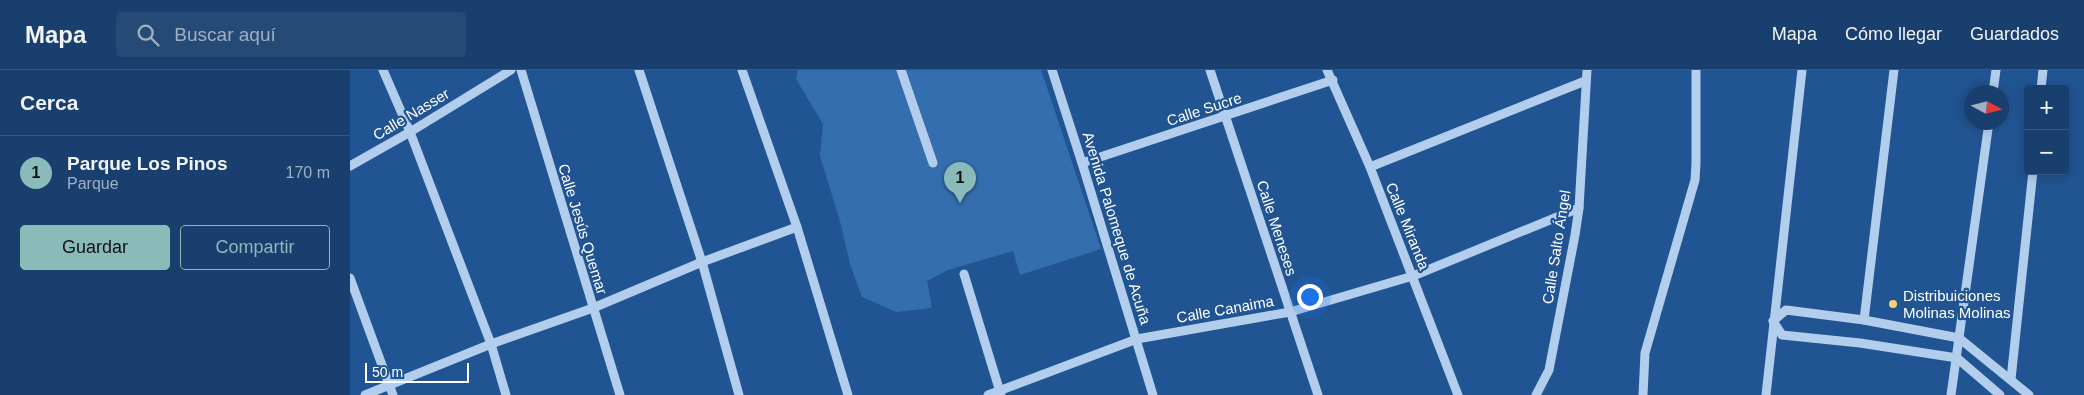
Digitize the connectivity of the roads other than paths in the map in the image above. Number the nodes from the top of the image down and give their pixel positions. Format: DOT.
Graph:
graph roads {
  1 [pos="384,70"];
  2 [pos="511,70"];
  3 [pos="521,70"];
  4 [pos="639,70"];
  5 [pos="742,70"];
  6 [pos="901,70"];
  7 [pos="1052,70"];
  8 [pos="1210,70"];
  9 [pos="1328,70"];
  10 [pos="1586,70"];
  11 [pos="1696,70"];
  12 [pos="1802,70"];
  13 [pos="1894,70"];
  14 [pos="1996,70"];
  15 [pos="2043,70"];
  16 [pos="1333,80"];
  17 [pos="1586,81"];
  18 [pos="1994,85"];
  19 [pos="2041,85"];
  20 [pos="1226,117"];
  21 [pos="1988,130"];
  22 [pos="410,132"];
  23 [pos="933,163"];
  24 [pos="1082,163"];
  25 [pos="350,166"];
  26 [pos="1370,167"];
  27 [pos="2033,175"];
  28 [pos="1579,208"];
  29 [pos="797,227"];
  30 [pos="702,262"];
  31 [pos="964,274"];
  32 [pos="1413,276"];
  33 [pos="350,278"];
  34 [pos="593,308"];
  35 [pos="1290,312"];
  36 [pos="1864,320"];
  37 [pos="1773,321"];
  38 [pos="1959,338"];
  39 [pos="1137,339"];
  40 [pos="491,344"];
  41 [pos="1957,358"];
  42 [pos="2011,379"];
  43 [pos="389,385"];
  44 [pos="1001,393"];
  45 [pos="365,395"];
  46 [pos="393,395"];
  47 [pos="506,395"];
  48 [pos="620,395"];
  49 [pos="739,395"];
  50 [pos="848,395"];
  51 [pos="988,395"];
  52 [pos="1153,395"];
  53 [pos="1318,395"];
  54 [pos="1458,395"];
  55 [pos="1536,395"];
  56 [pos="1643,395"];
  57 [pos="1766,395"];
  58 [pos="1951,395"];
  59 [pos="2000,395"];
  60 [pos="2029,395"];
  1 -- 22 [label="street"];
  2 -- 22 [label="street, Calle Nasser"];
  3 -- 34 [label="street, Calle Jesús Quemar"];
  4 -- 30 [label="street"];
  5 -- 29 [label="street"];
  6 -- 23 [label="street"];
  7 -- 24 [label="street, Avenida Palomeque de Acuña"];
  8 -- 20 [label="street, Calle Meneses"];
  9 -- 16 [label="street, Calle Miranda"];
  10 -- 17 [label="street, Calle Salto Ángel"];
  11 -- 56 [label="street"];
  12 -- 37 [label="street"];
  13 -- 36 [label="street"];
  14 -- 18 [label="street"];
  15 -- 19 [label="street"];
  16 -- 20 [label="street, Calle Sucre"];
  16 -- 26 [label="street, Calle Miranda"];
  17 -- 26 [label="street"];
  17 -- 28 [label="street, Calle Salto Ángel"];
  20 -- 24 [label="street, Calle Sucre"];
  20 -- 35 [label="street, Calle Meneses"];
  21 -- 38 [label="street"];
  22 -- 25 [label="street, Calle Nasser"];
  22 -- 40 [label="street"];
  24 -- 39 [label="street, Avenida Palomeque de Acuña"];
  26 -- 32 [label="street, Calle Miranda"];
  27 -- 42 [label="street"];
  28 -- 32 [label="street, Calle Canaima"];
  28 -- 55 [label="street, Calle Salto Ángel"];
  29 -- 30 [label="street"];
  29 -- 50 [label="street"];
  30 -- 34 [label="street"];
  30 -- 49 [label="street"];
  31 -- 44 [label="street"];
  32 -- 35 [label="street, Calle Canaima"];
  32 -- 54 [label="street, Calle Miranda"];
  33 -- 43 [label="street"];
  34 -- 40 [label="street"];
  34 -- 48 [label="street, Calle Jesús Quemar"];
  35 -- 39 [label="street, Calle Canaima"];
  35 -- 53 [label="street, Calle Meneses"];
  36 -- 37 [label="street"];
  36 -- 38 [label="street"];
  37 -- 41 [label="street"];
  37 -- 57 [label="street"];
  38 -- 41 [label="street"];
  38 -- 42 [label="street"];
  39 -- 44 [label="street, Calle Canaima"];
  39 -- 52 [label="street, Avenida Palomeque de Acuña"];
  40 -- 43 [label="street"];
  40 -- 47 [label="street"];
  41 -- 58 [label="street"];
  41 -- 59 [label="street"];
  42 -- 60 [label="street"];
  43 -- 45 [label="street"];
  43 -- 46 [label="street"];
  44 -- 51 [label="street, Calle Canaima"];
}
